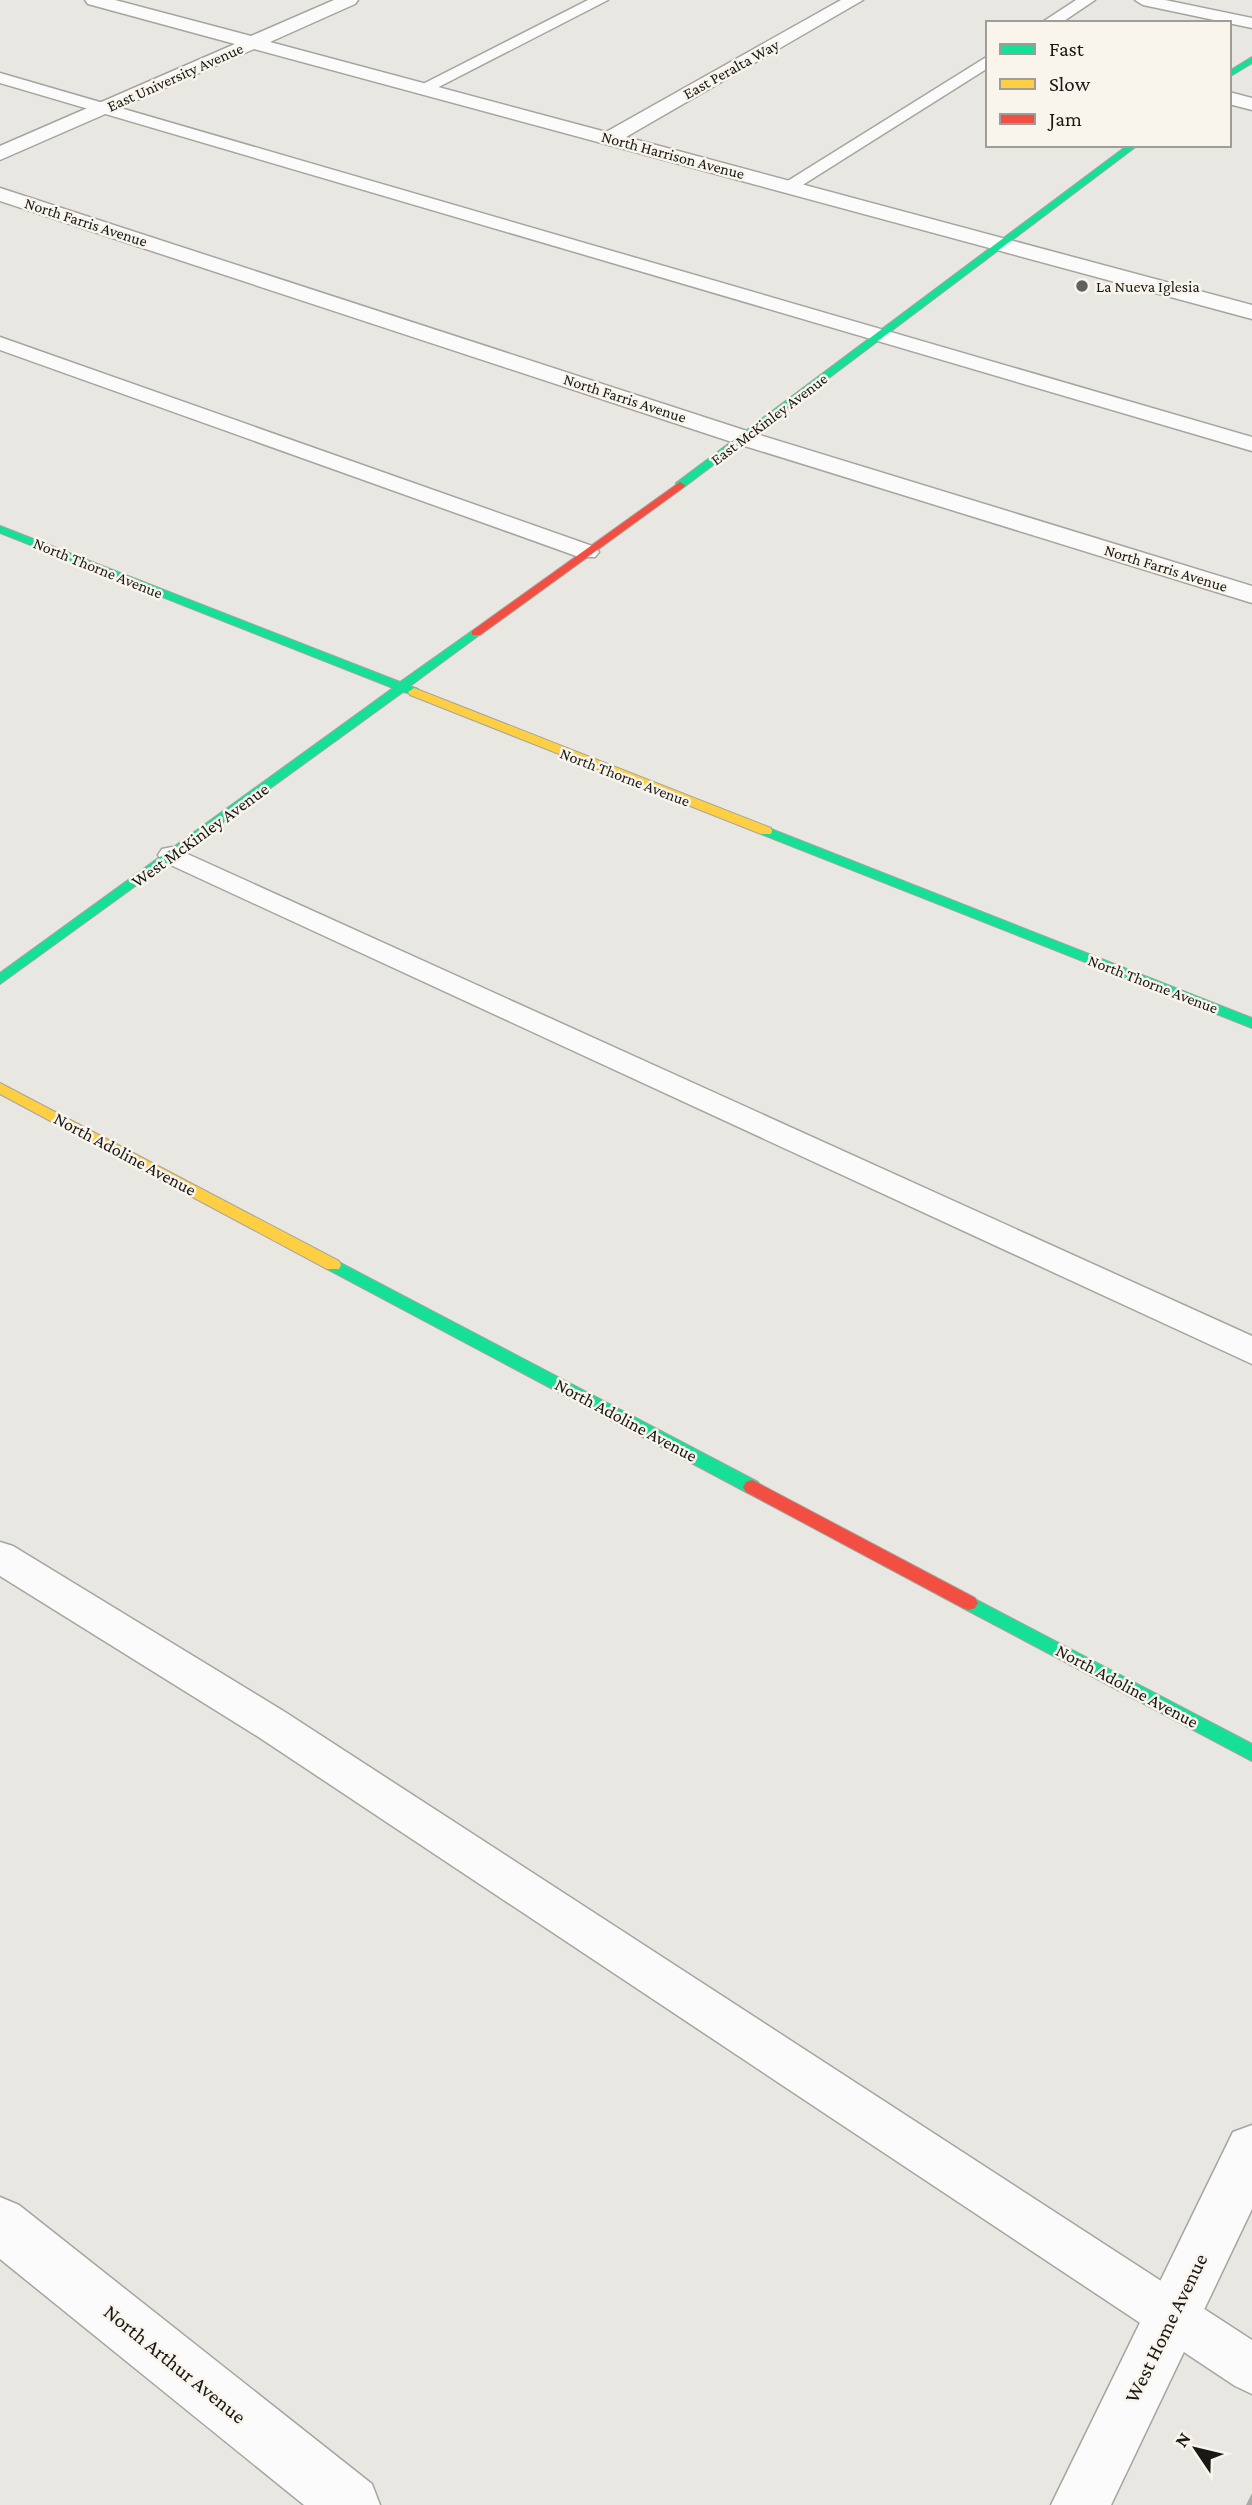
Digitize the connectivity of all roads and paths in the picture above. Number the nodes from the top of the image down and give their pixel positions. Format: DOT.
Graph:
graph roads {
  1 [pos="94,0"];
  2 [pos="349,0"];
  3 [pos="600,0"];
  4 [pos="853,0"];
  5 [pos="1087,0"];
  6 [pos="1143,0"];
  7 [pos="1231,5"];
  8 [pos="1215,15"];
  9 [pos="1052,21"];
  10 [pos="1252,23"];
  11 [pos="254,42"];
  12 [pos="1252,59"];
  13 [pos="986,62"];
  14 [pos="1231,74"];
  15 [pos="0,78"];
  16 [pos="423,88"];
  17 [pos="1231,99"];
  18 [pos="1252,104"];
  19 [pos="104,108"];
  20 [pos="609,138"];
  21 [pos="1132,147"];
  22 [pos="0,154"];
  23 [pos="787,187"];
  24 [pos="0,194"];
  25 [pos="1000,245"];
  26 [pos="1252,312"];
  27 [pos="883,334"];
  28 [pos="0,343"];
  29 [pos="744,438"];
  30 [pos="1252,444"];
  31 [pos="0,529"];
  32 [pos="587,552"];
  33 [pos="1252,595"];
  34 [pos="401,689"];
  35 [pos="172,855"];
  36 [pos="0,980"];
  37 [pos="1252,1023"];
  38 [pos="0,1088"];
  39 [pos="1252,1351"];
  40 [pos="0,1558"];
  41 [pos="1252,1753"];
  42 [pos="1252,2151"];
  43 [pos="0,2224"];
  44 [pos="1171,2316"];
  45 [pos="1252,2369"];
  46 [pos="351,2505"];
  47 [pos="1080,2505"];
  1 -- 11 [label="street, North Harrison Avenue"];
  2 -- 11 [label="street, East University Avenue"];
  3 -- 16 [label="lane"];
  4 -- 20 [label="street, East Peralta Way"];
  5 -- 9 [label="lane"];
  6 -- 8 [label="lane"];
  7 -- 8 [label="lane"];
  8 -- 10 [label="lane"];
  11 -- 16 [label="street, North Harrison Avenue"];
  11 -- 19 [label="street, East University Avenue"];
  12 -- 14 [label="street"];
  13 -- 23 [label="lane"];
  15 -- 19 [label="lane"];
  16 -- 20 [label="street, North Harrison Avenue"];
  17 -- 18 [label="street"];
  19 -- 22 [label="street, East University Avenue"];
  19 -- 27 [label="lane"];
  20 -- 23 [label="street, North Harrison Avenue"];
  21 -- 25 [label="street, East McKinley Avenue"];
  23 -- 25 [label="street, North Harrison Avenue"];
  24 -- 29 [label="street, North Farris Avenue"];
  25 -- 26 [label="street, North Harrison Avenue"];
  25 -- 27 [label="street, East McKinley Avenue"];
  27 -- 29 [label="street, East McKinley Avenue"];
  27 -- 30 [label="lane"];
  28 -- 32 [label="lane"];
  29 -- 32 [label="street, East McKinley Avenue"];
  29 -- 33 [label="street, North Farris Avenue"];
  31 -- 34 [label="street, North Thorne Avenue"];
  32 -- 34 [label="street, East McKinley Avenue"];
  34 -- 35 [label="street, West McKinley Avenue"];
  34 -- 37 [label="street, North Thorne Avenue"];
  35 -- 36 [label="street, West McKinley Avenue"];
  35 -- 39 [label="lane"];
  38 -- 41 [label="street, North Adoline Avenue"];
  40 -- 44 [label="lane"];
  42 -- 44 [label="street, West Home Avenue"];
  43 -- 46 [label="street, North Arthur Avenue"];
  44 -- 45 [label="lane"];
  44 -- 47 [label="street, West Home Avenue"];
}
